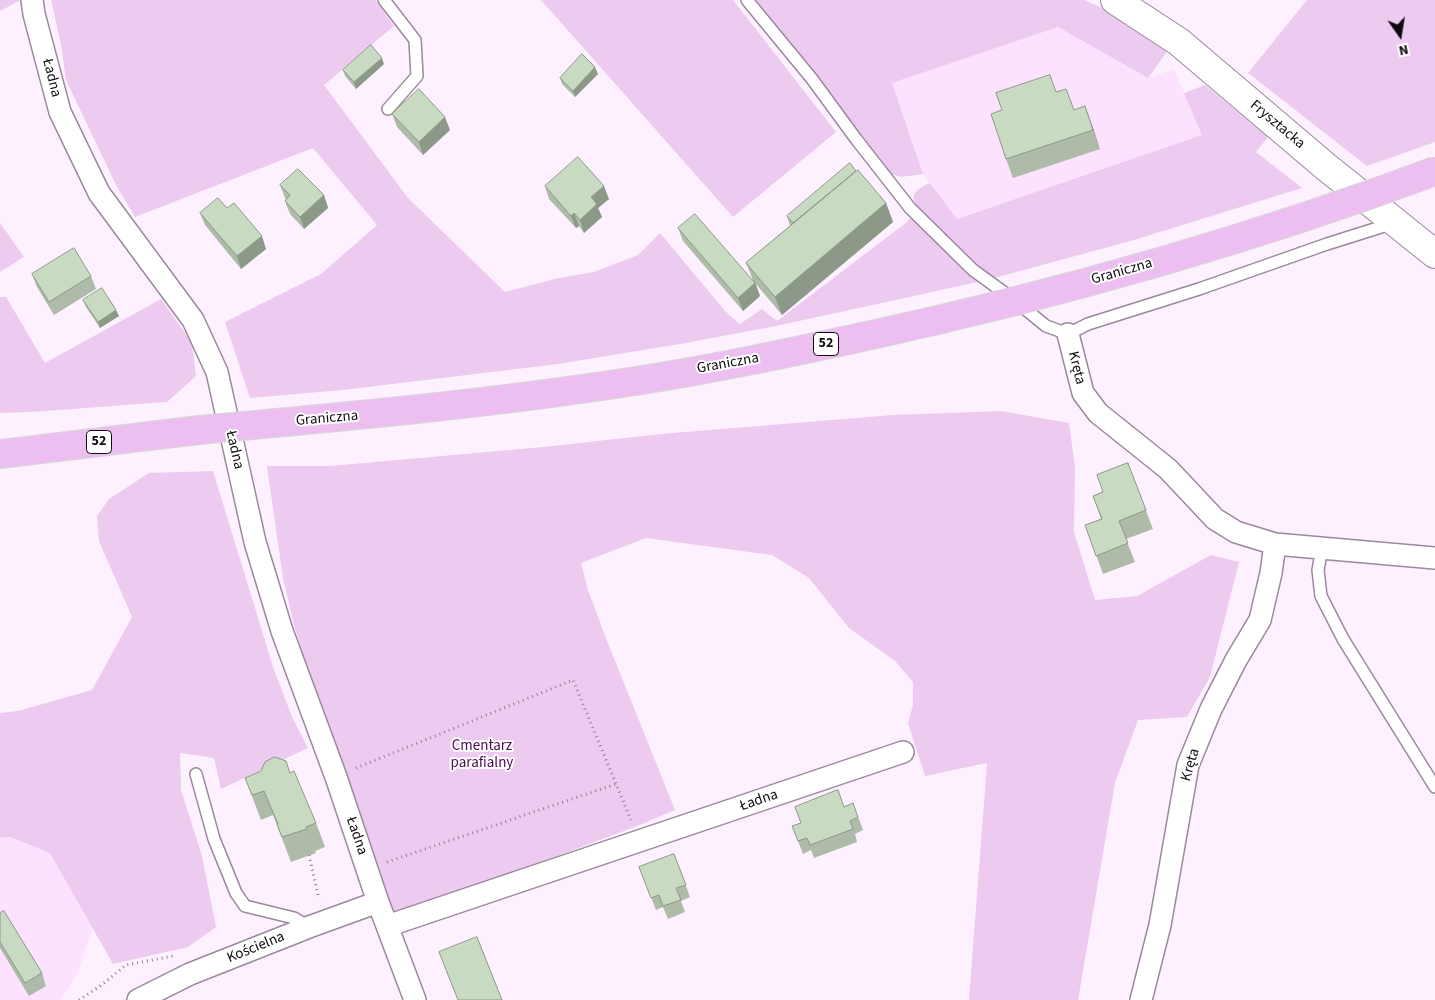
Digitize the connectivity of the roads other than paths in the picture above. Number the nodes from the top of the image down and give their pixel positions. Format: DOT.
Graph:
graph roads {
  1 [pos="32,0"];
  2 [pos="384,0"];
  3 [pos="746,0"];
  4 [pos="1115,0"];
  5 [pos="388,109"];
  6 [pos="1435,171"];
  7 [pos="1390,218"];
  8 [pos="1435,254"];
  9 [pos="1068,334"];
  10 [pos="0,454"];
  11 [pos="1275,544"];
  12 [pos="1322,548"];
  13 [pos="1435,558"];
  14 [pos="903,752"];
  15 [pos="196,774"];
  16 [pos="1435,787"];
  17 [pos="378,902"];
  18 [pos="318,924"];
  19 [pos="387,926"];
  20 [pos="138,1000"];
  21 [pos="415,1000"];
  22 [pos="1142,1000"];
  1 -- 17 [label="street, Ładna"];
  2 -- 5 [label="lane"];
  3 -- 9 [label="lane"];
  4 -- 7 [label="street, Frysztacka"];
  6 -- 10 [label="highway, Graniczna / 52, bridge"];
  7 -- 8 [label="street, Frysztacka"];
  7 -- 9 [label="lane"];
  9 -- 11 [label="street, Kręta"];
  11 -- 12 [label="street, Kręta"];
  11 -- 22 [label="street, Kręta"];
  12 -- 13 [label="street, Kręta"];
  12 -- 16 [label="lane"];
  14 -- 19 [label="street, Ładna"];
  15 -- 18 [label="lane"];
  17 -- 18 [label="street, Kościelna"];
  17 -- 19 [label="street, Ładna"];
  18 -- 20 [label="street, Kościelna"];
  19 -- 21 [label="street, Ładna"];
}
